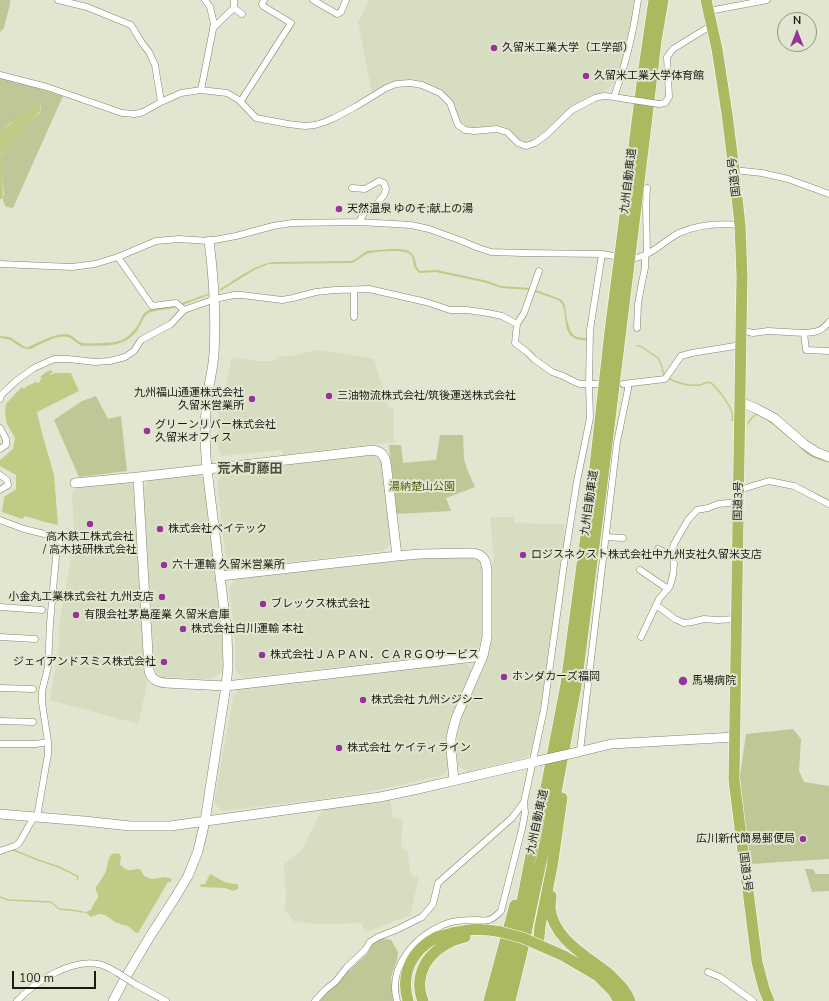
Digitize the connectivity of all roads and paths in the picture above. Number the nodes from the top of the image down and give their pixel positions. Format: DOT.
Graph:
graph roads {
  1 [pos="58,0"];
  2 [pos="206,0"];
  3 [pos="234,0"];
  4 [pos="264,0"];
  5 [pos="313,0"];
  6 [pos="346,0"];
  7 [pos="638,0"];
  8 [pos="654,0"];
  9 [pos="663,0"];
  10 [pos="767,0"];
  11 [pos="707,6"];
  12 [pos="234,8"];
  13 [pos="242,14"];
  14 [pos="712,25"];
  15 [pos="214,28"];
  16 [pos="0,75"];
  17 [pos="201,90"];
  18 [pos="614,97"];
  19 [pos="241,101"];
  20 [pos="161,102"];
  21 [pos="734,170"];
  22 [pos="352,188"];
  23 [pos="648,188"];
  24 [pos="829,194"];
  25 [pos="359,222"];
  26 [pos="740,225"];
  27 [pos="209,241"];
  28 [pos="602,254"];
  29 [pos="646,255"];
  30 [pos="118,256"];
  31 [pos="614,256"];
  32 [pos="636,258"];
  33 [pos="0,264"];
  34 [pos="539,271"];
  35 [pos="354,290"];
  36 [pos="215,299"];
  37 [pos="180,307"];
  38 [pos="354,317"];
  39 [pos="829,322"];
  40 [pos="517,324"];
  41 [pos="637,328"];
  42 [pos="741,330"];
  43 [pos="804,333"];
  44 [pos="741,345"];
  45 [pos="829,351"];
  46 [pos="589,384"];
  47 [pos="597,384"];
  48 [pos="0,399"];
  49 [pos="740,402"];
  50 [pos="0,428"];
  51 [pos="0,449"];
  52 [pos="829,457"];
  53 [pos="207,469"];
  54 [pos="0,475"];
  55 [pos="138,477"];
  56 [pos="75,483"];
  57 [pos="0,490"];
  58 [pos="739,490"];
  59 [pos="739,502"];
  60 [pos="829,504"];
  61 [pos="0,520"];
  62 [pos="606,536"];
  63 [pos="623,538"];
  64 [pos="658,549"];
  65 [pos="397,556"];
  66 [pos="672,556"];
  67 [pos="640,570"];
  68 [pos="220,576"];
  69 [pos="668,589"];
  70 [pos="656,605"];
  71 [pos="0,607"];
  72 [pos="42,610"];
  73 [pos="737,620"];
  74 [pos="0,637"];
  75 [pos="640,637"];
  76 [pos="35,639"];
  77 [pos="483,656"];
  78 [pos="226,686"];
  79 [pos="576,686"];
  80 [pos="0,688"];
  81 [pos="33,689"];
  82 [pos="0,721"];
  83 [pos="33,722"];
  84 [pos="735,737"];
  85 [pos="48,742"];
  86 [pos="0,744"];
  87 [pos="579,752"];
  88 [pos="535,762"];
  89 [pos="454,780"];
  90 [pos="524,802"];
  91 [pos="0,814"];
  92 [pos="36,817"];
  93 [pos="205,821"];
  94 [pos="534,839"];
  95 [pos="0,851"];
  96 [pos="552,867"];
  97 [pos="451,934"];
  98 [pos="500,935"];
  99 [pos="538,938"];
  100 [pos="562,959"];
  101 [pos="708,972"];
  102 [pos="495,983"];
  103 [pos="17,1001"];
  104 [pos="113,1001"];
  105 [pos="166,1001"];
  106 [pos="315,1001"];
  107 [pos="397,1001"];
  108 [pos="408,1001"];
  109 [pos="415,1001"];
  110 [pos="423,1001"];
  111 [pos="483,1001"];
  112 [pos="489,1001"];
  113 [pos="499,1001"];
  114 [pos="510,1001"];
  115 [pos="611,1001"];
  116 [pos="619,1001"];
  117 [pos="630,1001"];
  118 [pos="753,1001"];
  119 [pos="769,1001"];
  1 -- 20 [label="street"];
  2 -- 15 [label="street"];
  3 -- 12 [label="street"];
  4 -- 19 [label="street"];
  5 -- 6 [label="street"];
  7 -- 18 [label="street"];
  8 -- 94 [label="highway, 九州自動車道"];
  9 -- 79 [label="highway, 九州自動車道"];
  10 -- 11 [label="street"];
  11 -- 14 [label="highway, 国道3号"];
  12 -- 13 [label="street"];
  12 -- 15 [label="street"];
  14 -- 18 [label="street, bridge"];
  14 -- 21 [label="highway, 国道3号"];
  15 -- 17 [label="street"];
  16 -- 20 [label="street"];
  17 -- 19 [label="street"];
  17 -- 20 [label="street"];
  18 -- 19 [label="street"];
  21 -- 24 [label="street"];
  21 -- 26 [label="highway, 国道3号"];
  22 -- 25 [label="street"];
  23 -- 29 [label="street"];
  25 -- 27 [label="street"];
  25 -- 28 [label="street"];
  26 -- 29 [label="street"];
  26 -- 42 [label="highway, 国道3号"];
  27 -- 30 [label="street"];
  27 -- 36 [label="street"];
  28 -- 31 [label="street"];
  28 -- 46 [label="street"];
  29 -- 32 [label="street"];
  29 -- 41 [label="street"];
  30 -- 33 [label="street"];
  30 -- 37 [label="street"];
  34 -- 40 [label="street"];
  35 -- 36 [label="street"];
  35 -- 38 [label="street"];
  35 -- 40 [label="street"];
  36 -- 37 [label="street"];
  36 -- 53 [label="street"];
  37 -- 48 [label="street"];
  39 -- 43 [label="street"];
  40 -- 46 [label="street"];
  42 -- 43 [label="street"];
  42 -- 44 [label="highway, 国道3号"];
  43 -- 45 [label="street"];
  44 -- 49 [label="highway, 国道3号"];
  44 -- 62 [label="street"];
  46 -- 47 [label="street"];
  46 -- 88 [label="street"];
  49 -- 52 [label="street"];
  49 -- 58 [label="highway, 国道3号"];
  50 -- 51 [label="street"];
  53 -- 55 [label="street"];
  53 -- 65 [label="street"];
  53 -- 68 [label="street"];
  54 -- 57 [label="street"];
  55 -- 56 [label="street"];
  55 -- 78 [label="street"];
  58 -- 59 [label="highway, 国道3号"];
  58 -- 60 [label="street"];
  59 -- 66 [label="street"];
  59 -- 73 [label="highway, 国道3号"];
  61 -- 85 [label="street"];
  62 -- 63 [label="street"];
  62 -- 87 [label="street"];
  64 -- 66 [label="street"];
  65 -- 68 [label="street"];
  65 -- 77 [label="street"];
  66 -- 69 [label="street"];
  67 -- 69 [label="street"];
  68 -- 78 [label="street"];
  69 -- 70 [label="street"];
  70 -- 73 [label="street"];
  70 -- 75 [label="street"];
  71 -- 72 [label="street"];
  73 -- 84 [label="highway, 国道3号"];
  74 -- 76 [label="street"];
  77 -- 78 [label="street"];
  77 -- 89 [label="street"];
  78 -- 93 [label="street"];
  79 -- 96 [label="highway"];
  79 -- 114 [label="highway, 九州自動車道"];
  80 -- 81 [label="street"];
  82 -- 83 [label="street"];
  84 -- 87 [label="street"];
  84 -- 119 [label="highway, 国道3号"];
  85 -- 86 [label="street"];
  85 -- 92 [label="street"];
  87 -- 88 [label="street, bridge"];
  88 -- 89 [label="street"];
  88 -- 90 [label="street"];
  89 -- 93 [label="street"];
  90 -- 106 [label="street"];
  90 -- 107 [label="street"];
  91 -- 92 [label="street"];
  92 -- 93 [label="street"];
  92 -- 95 [label="street"];
  93 -- 104 [label="street"];
  94 -- 102 [label="highway"];
  94 -- 113 [label="highway, 九州自動車道"];
  96 -- 99 [label="highway"];
  96 -- 117 [label="highway"];
  97 -- 98 [label="highway"];
  97 -- 108 [label="highway"];
  97 -- 109 [label="highway"];
  98 -- 100 [label="highway"];
  98 -- 110 [label="highway"];
  100 -- 115 [label="highway"];
  100 -- 116 [label="highway"];
  101 -- 118 [label="street"];
  102 -- 111 [label="highway"];
  102 -- 112 [label="highway"];
  103 -- 105 [label="street, bridge"];
}
